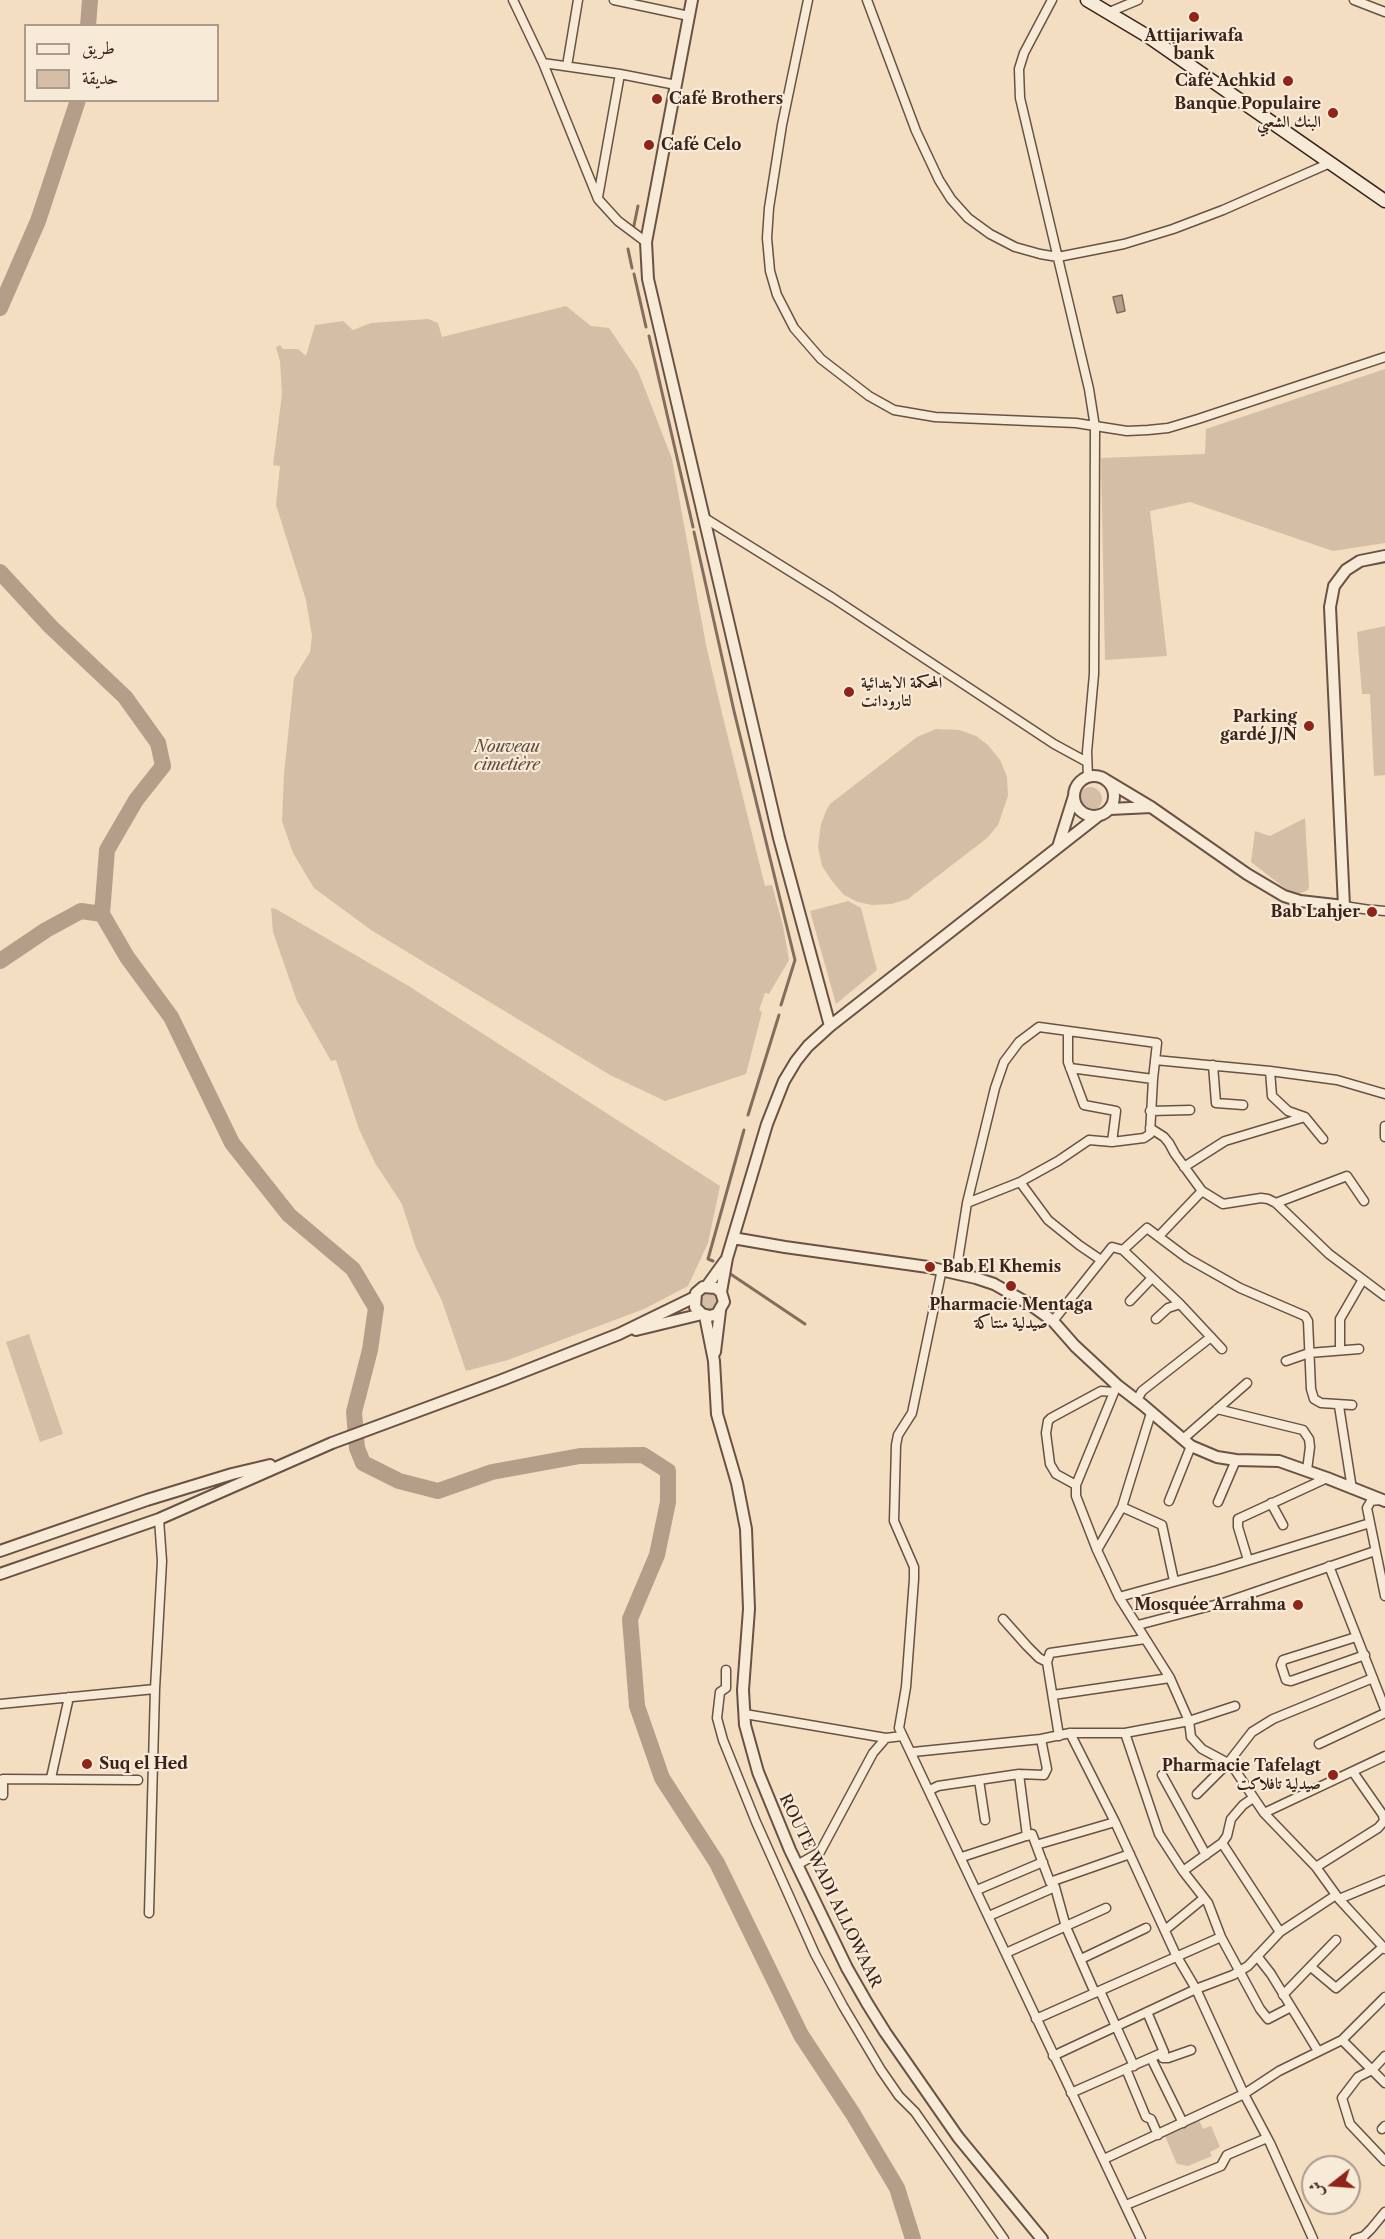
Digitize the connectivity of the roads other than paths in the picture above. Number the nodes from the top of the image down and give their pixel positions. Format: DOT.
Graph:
graph roads {
  1 [pos="513,0"];
  2 [pos="578,0"];
  3 [pos="614,0"];
  4 [pos="692,0"];
  5 [pos="808,0"];
  6 [pos="867,0"];
  7 [pos="1052,0"];
  8 [pos="1087,0"];
  9 [pos="1138,0"];
  10 [pos="1354,0"];
  11 [pos="1107,12"];
  12 [pos="1385,12"];
  13 [pos="689,16"];
  14 [pos="543,63"];
  15 [pos="567,66"];
  16 [pos="620,74"];
  17 [pos="676,85"];
  18 [pos="1330,163"];
  19 [pos="598,199"];
  20 [pos="1385,201"];
  21 [pos="646,242"];
  22 [pos="1058,257"];
  23 [pos="1385,357"];
  24 [pos="1095,426"];
  25 [pos="703,516"];
  26 [pos="1385,556"];
  27 [pos="1087,762"];
  28 [pos="1088,777"];
  29 [pos="1106,780"];
  30 [pos="1075,793"];
  31 [pos="1151,807"];
  32 [pos="1110,809"];
  33 [pos="1098,816"];
  34 [pos="1058,847"];
  35 [pos="1344,906"];
  36 [pos="1385,911"];
  37 [pos="830,1026"];
  38 [pos="1068,1031"];
  39 [pos="1155,1060"];
  40 [pos="1213,1065"];
  41 [pos="1070,1068"];
  42 [pos="1270,1071"];
  43 [pos="1153,1079"];
  44 [pos="1385,1094"];
  45 [pos="1243,1105"];
  46 [pos="1190,1110"];
  47 [pos="1150,1111"];
  48 [pos="1305,1117"];
  49 [pos="1385,1126"];
  50 [pos="1150,1128"];
  51 [pos="1385,1137"];
  52 [pos="1323,1138"];
  53 [pos="1112,1143"];
  54 [pos="1184,1167"];
  55 [pos="1020,1182"];
  56 [pos="1202,1191"];
  57 [pos="1364,1201"];
  58 [pos="967,1203"];
  59 [pos="1276,1203"];
  60 [pos="1159,1236"];
  61 [pos="733,1238"];
  62 [pos="1123,1250"];
  63 [pos="727,1258"];
  64 [pos="1101,1260"];
  65 [pos="934,1268"];
  66 [pos="956,1273"];
  67 [pos="1152,1279"];
  68 [pos="1362,1281"];
  69 [pos="707,1286"];
  70 [pos="721,1292"];
  71 [pos="1385,1296"];
  72 [pos="694,1297"];
  73 [pos="1130,1301"];
  74 [pos="1180,1304"];
  75 [pos="720,1311"];
  76 [pos="704,1315"];
  77 [pos="1156,1319"];
  78 [pos="1053,1321"];
  79 [pos="619,1334"];
  80 [pos="1211,1337"];
  81 [pos="1222,1349"];
  82 [pos="1359,1349"];
  83 [pos="1340,1350"];
  84 [pos="1309,1353"];
  85 [pos="714,1361"];
  86 [pos="1286,1361"];
  87 [pos="1247,1383"];
  88 [pos="1115,1389"];
  89 [pos="1137,1400"];
  90 [pos="1352,1405"];
  91 [pos="1339,1406"];
  92 [pos="1217,1409"];
  93 [pos="1151,1413"];
  94 [pos="1187,1443"];
  95 [pos="1236,1460"];
  96 [pos="288,1461"];
  97 [pos="1307,1470"];
  98 [pos="1327,1478"];
  99 [pos="1076,1485"];
  100 [pos="1352,1489"];
  101 [pos="1169,1501"];
  102 [pos="1383,1501"];
  103 [pos="1218,1502"];
  104 [pos="1271,1503"];
  105 [pos="1122,1507"];
  106 [pos="159,1519"];
  107 [pos="1370,1523"];
  108 [pos="1283,1525"];
  109 [pos="1385,1543"];
  110 [pos="1374,1547"];
  111 [pos="1097,1550"];
  112 [pos="0,1551"];
  113 [pos="1248,1560"];
  114 [pos="1329,1566"];
  115 [pos="0,1574"];
  116 [pos="1174,1581"];
  117 [pos="1384,1591"];
  118 [pos="1119,1597"];
  119 [pos="1003,1619"];
  120 [pos="1138,1625"];
  121 [pos="1356,1637"];
  122 [pos="1145,1639"];
  123 [pos="1365,1655"];
  124 [pos="1047,1662"];
  125 [pos="726,1670"];
  126 [pos="1170,1678"];
  127 [pos="1373,1678"];
  128 [pos="155,1689"];
  129 [pos="1053,1695"];
  130 [pos="69,1697"];
  131 [pos="0,1704"];
  132 [pos="1235,1706"];
  133 [pos="1385,1711"];
  134 [pos="745,1714"];
  135 [pos="1189,1721"];
  136 [pos="1070,1733"];
  137 [pos="1125,1733"];
  138 [pos="902,1736"];
  139 [pos="1059,1736"];
  140 [pos="886,1738"];
  141 [pos="1041,1739"];
  142 [pos="1318,1743"];
  143 [pos="913,1752"];
  144 [pos="1385,1756"];
  145 [pos="1228,1763"];
  146 [pos="1353,1772"];
  147 [pos="1019,1774"];
  148 [pos="1162,1775"];
  149 [pos="51,1778"];
  150 [pos="138,1780"];
  151 [pos="980,1780"];
  152 [pos="930,1790"];
  153 [pos="1197,1794"];
  154 [pos="3,1795"];
  155 [pos="1253,1798"];
  156 [pos="1264,1813"];
  157 [pos="985,1820"];
  158 [pos="1115,1822"];
  159 [pos="1027,1836"];
  160 [pos="1222,1843"];
  161 [pos="1036,1845"];
  162 [pos="1130,1854"];
  163 [pos="1206,1855"];
  164 [pos="962,1857"];
  165 [pos="1043,1862"];
  166 [pos="797,1865"];
  167 [pos="1316,1867"];
  168 [pos="1183,1871"];
  169 [pos="1385,1880"];
  170 [pos="1053,1885"];
  171 [pos="977,1890"];
  172 [pos="1337,1897"];
  173 [pos="1204,1898"];
  174 [pos="1106,1908"];
  175 [pos="149,1913"];
  176 [pos="989,1916"];
  177 [pos="1066,1927"];
  178 [pos="1146,1928"];
  179 [pos="1165,1930"];
  180 [pos="1280,1932"];
  181 [pos="1221,1937"];
  182 [pos="1336,1940"];
  183 [pos="1384,1948"];
  184 [pos="1006,1953"];
  185 [pos="1176,1955"];
  186 [pos="1257,1956"];
  187 [pos="1081,1959"];
  188 [pos="1311,1966"];
  189 [pos="1240,1971"];
  190 [pos="1196,1989"];
  191 [pos="1098,1992"];
  192 [pos="1283,1995"];
  193 [pos="1385,1997"];
  194 [pos="1291,2007"];
  195 [pos="1147,2012"];
  196 [pos="1036,2019"];
  197 [pos="1117,2026"];
  198 [pos="1342,2040"];
  199 [pos="1191,2050"];
  200 [pos="1318,2051"];
  201 [pos="1164,2052"];
  202 [pos="1053,2056"];
  203 [pos="1385,2056"];
  204 [pos="1151,2058"];
  205 [pos="1130,2068"];
  206 [pos="1372,2070"];
  207 [pos="1385,2083"];
  208 [pos="1071,2093"];
  209 [pos="1244,2094"];
  210 [pos="1183,2123"];
  211 [pos="1158,2134"];
  212 [pos="1267,2138"];
  213 [pos="1104,2160"];
  214 [pos="1385,2161"];
  215 [pos="1126,2205"];
  216 [pos="1385,2212"];
  217 [pos="1365,2237"];
  218 [pos="1004,2239"];
  219 [pos="1042,2239"];
  220 [pos="1141,2239"];
  221 [pos="1313,2239"];
  222 [pos="1354,2239"];
  1 -- 14 [label="street"];
  2 -- 15 [label="street"];
  3 -- 13 [label="street"];
  4 -- 13 [label="street"];
  5 -- 24 [label="street"];
  6 -- 22 [label="street"];
  7 -- 22 [label="street"];
  8 -- 11 [label="main road"];
  9 -- 11 [label="street"];
  10 -- 12 [label="street"];
  11 -- 18 [label="main road"];
  13 -- 17 [label="street"];
  14 -- 15 [label="street"];
  14 -- 19 [label="street"];
  15 -- 16 [label="street"];
  16 -- 17 [label="street"];
  16 -- 19 [label="street"];
  17 -- 21 [label="street"];
  18 -- 20 [label="main road"];
  18 -- 22 [label="street"];
  19 -- 21 [label="street"];
  21 -- 25 [label="street"];
  22 -- 24 [label="street"];
  23 -- 24 [label="street"];
  24 -- 27 [label="street"];
  25 -- 27 [label="street"];
  25 -- 37 [label="street"];
  26 -- 35 [label="street"];
  27 -- 28 [label="street"];
  28 -- 29 [label="street"];
  28 -- 30 [label="street"];
  29 -- 31 [label="street"];
  29 -- 32 [label="street"];
  30 -- 33 [label="street"];
  30 -- 34 [label="street"];
  31 -- 32 [label="street"];
  31 -- 35 [label="street"];
  32 -- 33 [label="street"];
  33 -- 34 [label="street"];
  34 -- 37 [label="street"];
  35 -- 36 [label="street"];
  37 -- 61 [label="street"];
  38 -- 39 [label="street"];
  38 -- 41 [label="street"];
  38 -- 58 [label="street"];
  39 -- 40 [label="street"];
  39 -- 43 [label="street"];
  40 -- 42 [label="street"];
  40 -- 45 [label="street"];
  41 -- 43 [label="street"];
  41 -- 53 [label="street"];
  42 -- 44 [label="street"];
  42 -- 48 [label="street"];
  43 -- 47 [label="street"];
  46 -- 47 [label="street"];
  47 -- 50 [label="street"];
  48 -- 52 [label="street"];
  48 -- 54 [label="street"];
  49 -- 51 [label="street"];
  50 -- 53 [label="street"];
  50 -- 54 [label="street"];
  53 -- 55 [label="street"];
  54 -- 56 [label="street"];
  55 -- 58 [label="street"];
  55 -- 64 [label="street"];
  56 -- 59 [label="street"];
  56 -- 60 [label="street"];
  57 -- 59 [label="street"];
  58 -- 66 [label="street"];
  59 -- 68 [label="street"];
  60 -- 62 [label="street"];
  60 -- 84 [label="street"];
  61 -- 63 [label="street"];
  61 -- 65 [label="street"];
  62 -- 64 [label="street"];
  62 -- 67 [label="street"];
  63 -- 69 [label="street"];
  63 -- 70 [label="street"];
  64 -- 78 [label="street"];
  65 -- 66 [label="street"];
  65 -- 138 [label="street"];
  66 -- 78 [label="street"];
  67 -- 73 [label="street"];
  67 -- 74 [label="street"];
  68 -- 71 [label="street"];
  68 -- 83 [label="street"];
  69 -- 70 [label="street"];
  69 -- 72 [label="street"];
  70 -- 75 [label="street"];
  72 -- 76 [label="street"];
  72 -- 79 [label="street"];
  74 -- 77 [label="street"];
  74 -- 80 [label="street"];
  75 -- 76 [label="street"];
  75 -- 85 [label="street, ROUTE WADI ALLOWAAR"];
  76 -- 79 [label="street"];
  76 -- 85 [label="street, ROUTE WADI ALLOWAAR"];
  78 -- 88 [label="street"];
  79 -- 96 [label="street"];
  80 -- 81 [label="street"];
  80 -- 89 [label="street"];
  82 -- 83 [label="street"];
  83 -- 84 [label="street"];
  84 -- 86 [label="street"];
  84 -- 91 [label="street"];
  85 -- 134 [label="street, ROUTE WADI ALLOWAAR"];
  87 -- 92 [label="street"];
  88 -- 89 [label="street"];
  88 -- 99 [label="street"];
  88 -- 99 [label="street"];
  89 -- 93 [label="street"];
  90 -- 91 [label="street"];
  91 -- 100 [label="street"];
  92 -- 94 [label="street"];
  92 -- 97 [label="street"];
  93 -- 94 [label="street"];
  93 -- 105 [label="street"];
  94 -- 95 [label="street"];
  94 -- 101 [label="street"];
  95 -- 97 [label="street"];
  95 -- 103 [label="street"];
  96 -- 106 [label="street"];
  96 -- 112 [label="street"];
  97 -- 98 [label="street"];
  98 -- 100 [label="street"];
  98 -- 104 [label="street"];
  99 -- 111 [label="street"];
  100 -- 102 [label="street"];
  102 -- 107 [label="street"];
  104 -- 108 [label="street"];
  104 -- 113 [label="street"];
  105 -- 111 [label="street"];
  105 -- 116 [label="street"];
  106 -- 115 [label="street"];
  106 -- 128 [label="street"];
  107 -- 110 [label="street"];
  107 -- 113 [label="street"];
  109 -- 110 [label="street"];
  110 -- 114 [label="street"];
  110 -- 117 [label="street"];
  111 -- 118 [label="street"];
  113 -- 116 [label="street"];
  114 -- 120 [label="street"];
  114 -- 121 [label="street"];
  116 -- 118 [label="street"];
  118 -- 120 [label="street"];
  119 -- 124 [label="street"];
  120 -- 122 [label="street"];
  121 -- 123 [label="street"];
  121 -- 123 [label="street"];
  122 -- 124 [label="street"];
  122 -- 126 [label="street"];
  123 -- 127 [label="street"];
  124 -- 129 [label="street"];
  125 -- 218 [label="street"];
  126 -- 129 [label="street"];
  126 -- 135 [label="street"];
  127 -- 133 [label="street"];
  127 -- 145 [label="street"];
  128 -- 130 [label="street"];
  128 -- 175 [label="street"];
  129 -- 139 [label="street"];
  130 -- 131 [label="street"];
  130 -- 149 [label="street"];
  132 -- 135 [label="street"];
  133 -- 142 [label="street"];
  134 -- 140 [label="street"];
  134 -- 166 [label="street, ROUTE WADI ALLOWAAR"];
  135 -- 137 [label="street"];
  135 -- 145 [label="street"];
  136 -- 137 [label="street"];
  136 -- 139 [label="street"];
  136 -- 158 [label="street"];
  137 -- 168 [label="street"];
  138 -- 140 [label="street"];
  138 -- 143 [label="street"];
  139 -- 141 [label="street"];
  140 -- 166 [label="street"];
  141 -- 143 [label="street"];
  141 -- 147 [label="street"];
  143 -- 152 [label="street"];
  144 -- 146 [label="street"];
  145 -- 153 [label="street"];
  145 -- 155 [label="street"];
  146 -- 156 [label="street"];
  146 -- 167 [label="street"];
  147 -- 151 [label="street"];
  147 -- 159 [label="street"];
  148 -- 163 [label="street"];
  149 -- 150 [label="street"];
  149 -- 154 [label="street"];
  151 -- 152 [label="street"];
  151 -- 157 [label="street"];
  152 -- 164 [label="street"];
  155 -- 156 [label="street"];
  155 -- 160 [label="street"];
  156 -- 167 [label="street"];
  158 -- 161 [label="street"];
  158 -- 162 [label="street"];
  159 -- 161 [label="street"];
  159 -- 164 [label="street"];
  160 -- 163 [label="street"];
  160 -- 180 [label="street"];
  161 -- 165 [label="street"];
  162 -- 170 [label="street"];
  162 -- 179 [label="street"];
  163 -- 168 [label="street"];
  164 -- 171 [label="street"];
  165 -- 170 [label="street"];
  165 -- 171 [label="street"];
  166 -- 219 [label="street, ROUTE WADI ALLOWAAR"];
  167 -- 172 [label="street"];
  168 -- 173 [label="street"];
  169 -- 172 [label="street"];
  170 -- 176 [label="street"];
  170 -- 177 [label="street"];
  171 -- 176 [label="street"];
  172 -- 180 [label="street"];
  172 -- 183 [label="street"];
  173 -- 179 [label="street"];
  173 -- 181 [label="street"];
  174 -- 177 [label="street"];
  176 -- 184 [label="street"];
  177 -- 184 [label="street"];
  177 -- 187 [label="street"];
  178 -- 187 [label="street"];
  179 -- 185 [label="street"];
  180 -- 186 [label="street"];
  181 -- 185 [label="street"];
  181 -- 189 [label="street"];
  182 -- 188 [label="street"];
  183 -- 188 [label="street"];
  184 -- 196 [label="street"];
  185 -- 190 [label="street"];
  185 -- 191 [label="street"];
  186 -- 189 [label="street"];
  186 -- 192 [label="street"];
  187 -- 191 [label="street"];
  188 -- 192 [label="street"];
  189 -- 190 [label="street"];
  189 -- 194 [label="street"];
  190 -- 195 [label="street"];
  190 -- 209 [label="street"];
  191 -- 196 [label="street"];
  191 -- 197 [label="street"];
  192 -- 194 [label="street"];
  193 -- 198 [label="street"];
  194 -- 200 [label="street"];
  195 -- 197 [label="street"];
  195 -- 201 [label="street"];
  196 -- 202 [label="street"];
  197 -- 202 [label="street"];
  197 -- 205 [label="street"];
  198 -- 200 [label="street"];
  198 -- 206 [label="street"];
  199 -- 201 [label="street"];
  200 -- 209 [label="street"];
  201 -- 204 [label="street"];
  202 -- 208 [label="street"];
  203 -- 206 [label="street"];
  204 -- 205 [label="street"];
  204 -- 210 [label="street"];
  205 -- 208 [label="street"];
  205 -- 211 [label="street"];
  206 -- 207 [label="street"];
  206 -- 214 [label="street"];
  208 -- 213 [label="street"];
  209 -- 210 [label="street"];
  209 -- 212 [label="street"];
  210 -- 211 [label="street"];
  211 -- 213 [label="street"];
  212 -- 215 [label="street"];
  212 -- 221 [label="street"];
  213 -- 215 [label="street"];
  215 -- 220 [label="street"];
  216 -- 217 [label="street"];
  217 -- 222 [label="street"];
}
